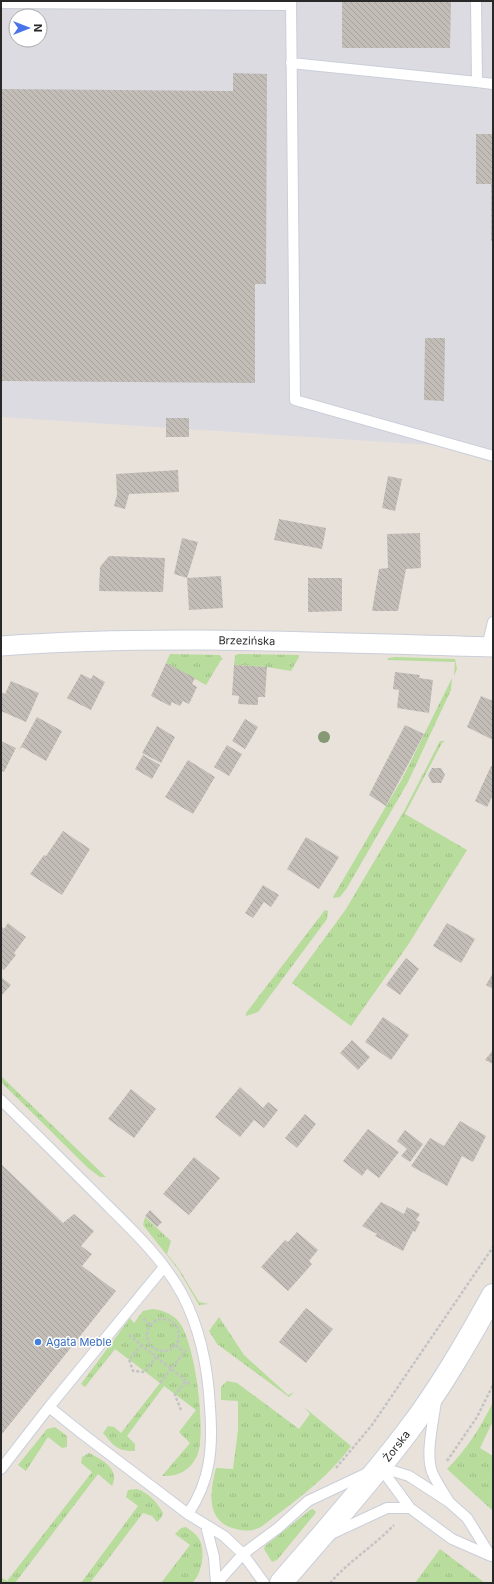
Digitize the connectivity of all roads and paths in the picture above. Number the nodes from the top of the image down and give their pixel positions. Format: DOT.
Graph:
graph roads {
  1 [pos="476,1"];
  2 [pos="1,3"];
  3 [pos="291,3"];
  4 [pos="292,63"];
  5 [pos="477,82"];
  6 [pos="493,84"];
  7 [pos="493,456"];
  8 [pos="493,622"];
  9 [pos="1,646"];
  10 [pos="490,647"];
  11 [pos="1,1100"];
  12 [pos="493,1247"];
  13 [pos="164,1267"];
  14 [pos="493,1295"];
  15 [pos="116,1324"];
  16 [pos="198,1335"];
  17 [pos="142,1345"];
  18 [pos="176,1345"];
  19 [pos="153,1348"];
  20 [pos="150,1352"];
  21 [pos="184,1352"];
  22 [pos="156,1357"];
  23 [pos="171,1369"];
  24 [pos="186,1381"];
  25 [pos="160,1383"];
  26 [pos="493,1385"];
  27 [pos="437,1389"];
  28 [pos="210,1397"];
  29 [pos="49,1407"];
  30 [pos="181,1410"];
  31 [pos="380,1467"];
  32 [pos="442,1467"];
  33 [pos="1,1469"];
  34 [pos="332,1472"];
  35 [pos="449,1502"];
  36 [pos="410,1508"];
  37 [pos="188,1514"];
  38 [pos="398,1521"];
  39 [pos="206,1526"];
  40 [pos="318,1540"];
  41 [pos="243,1554"];
  42 [pos="492,1556"];
  43 [pos="216,1583"];
  44 [pos="264,1583"];
  45 [pos="281,1583"];
  46 [pos="330,1583"];
  1 -- 5 [label="lane"];
  2 -- 3 [label="lane"];
  3 -- 4 [label="lane"];
  4 -- 5 [label="lane"];
  4 -- 7 [label="lane"];
  5 -- 6 [label="lane"];
  8 -- 10 [label="lane"];
  9 -- 10 [label="street, Brzezińska"];
  11 -- 13 [label="lane"];
  12 -- 34 [label="path"];
  13 -- 15 [label="lane"];
  13 -- 16 [label="lane"];
  14 -- 27 [label="main road, Żorska"];
  15 -- 17 [label="path"];
  15 -- 29 [label="lane"];
  16 -- 21 [label="path"];
  16 -- 28 [label="lane"];
  17 -- 20 [label="path"];
  17 -- 22 [label="path"];
  18 -- 19 [label="path"];
  18 -- 19 [label="path"];
  18 -- 21 [label="path"];
  19 -- 20 [label="path"];
  20 -- 22 [label="path"];
  21 -- 23 [label="path"];
  22 -- 23 [label="path"];
  23 -- 24 [label="path"];
  23 -- 25 [label="path"];
  24 -- 28 [label="path"];
  24 -- 30 [label="path"];
  26 -- 32 [label="path"];
  27 -- 31 [label="main road, Żorska"];
  27 -- 35 [label="lane"];
  28 -- 37 [label="lane"];
  29 -- 33 [label="lane"];
  29 -- 37 [label="lane"];
  31 -- 35 [label="lane"];
  31 -- 36 [label="lane"];
  31 -- 40 [label="main road, Żorska"];
  31 -- 41 [label="lane"];
  35 -- 42 [label="lane"];
  36 -- 40 [label="lane"];
  36 -- 42 [label="lane"];
  37 -- 39 [label="lane"];
  38 -- 46 [label="path"];
  39 -- 41 [label="lane"];
  39 -- 43 [label="lane"];
  40 -- 45 [label="main road, Żorska"];
  41 -- 43 [label="lane"];
  41 -- 44 [label="lane"];
}
